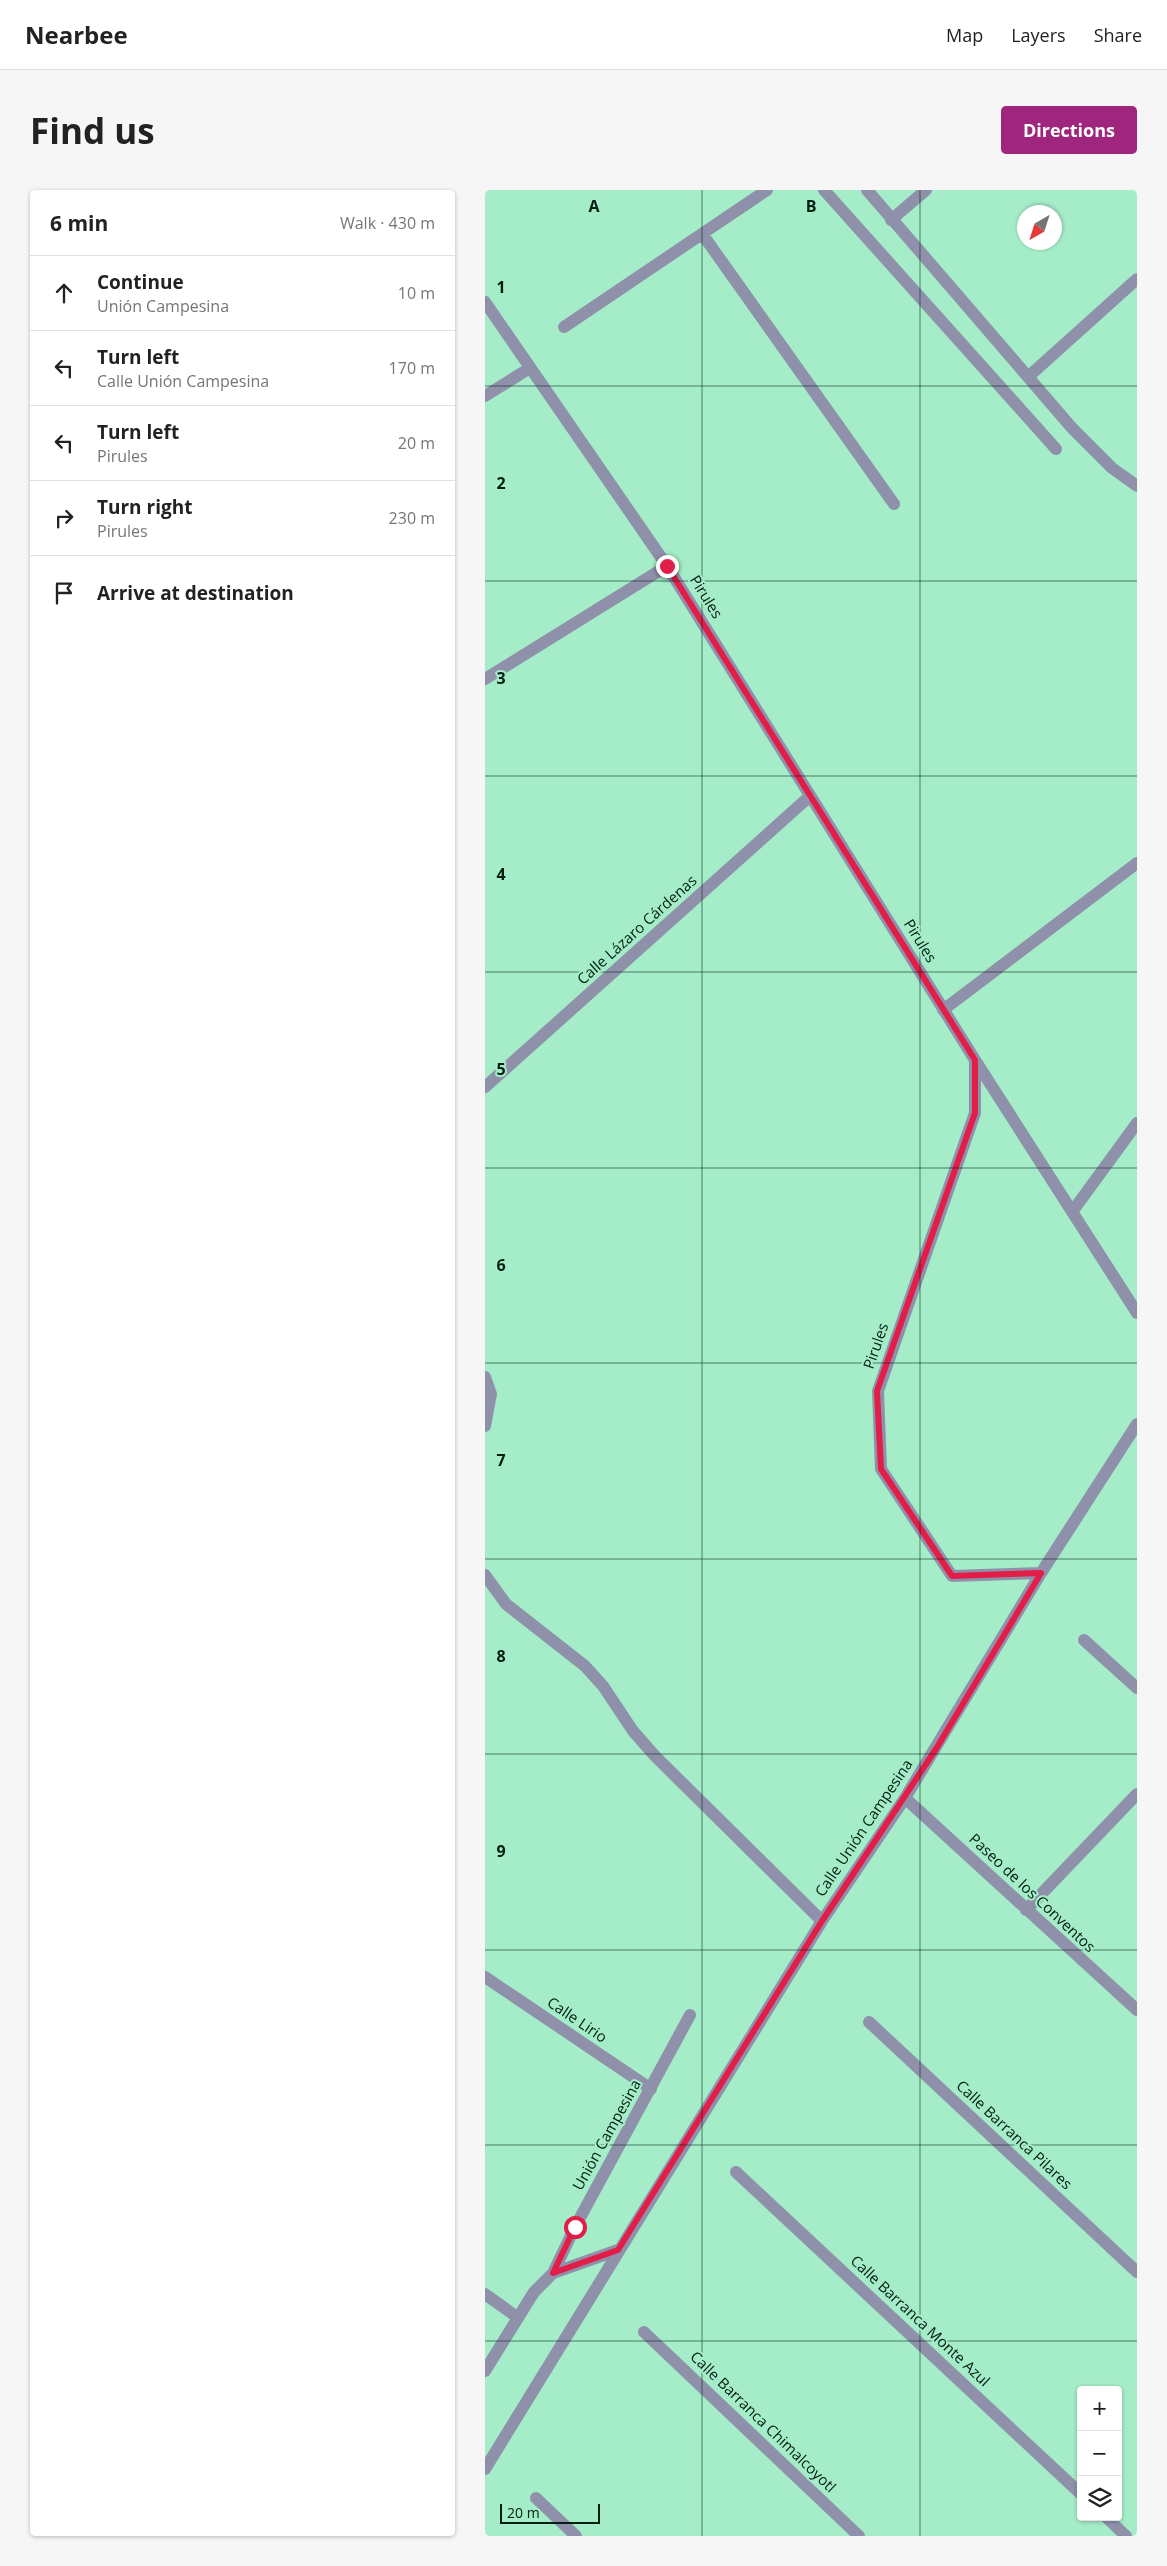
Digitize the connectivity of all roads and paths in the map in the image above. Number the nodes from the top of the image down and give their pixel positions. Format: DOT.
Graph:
graph roads {
  1 [pos="767,190"];
  2 [pos="824,190"];
  3 [pos="867,190"];
  4 [pos="926,190"];
  5 [pos="891,220"];
  6 [pos="703,235"];
  7 [pos="1137,279"];
  8 [pos="485,302"];
  9 [pos="564,327"];
  10 [pos="530,368"];
  11 [pos="1028,377"];
  12 [pos="485,396"];
  13 [pos="1056,449"];
  14 [pos="1137,486"];
  15 [pos="894,504"];
  16 [pos="667,566"];
  17 [pos="485,679"];
  18 [pos="811,796"];
  19 [pos="1137,863"];
  20 [pos="943,1010"];
  21 [pos="975,1060"];
  22 [pos="485,1087"];
  23 [pos="1137,1123"];
  24 [pos="1072,1212"];
  25 [pos="1137,1313"];
  26 [pos="485,1377"];
  27 [pos="1137,1424"];
  28 [pos="485,1426"];
  29 [pos="1041,1573"];
  30 [pos="485,1575"];
  31 [pos="1084,1640"];
  32 [pos="1137,1688"];
  33 [pos="1137,1794"];
  34 [pos="905,1798"];
  35 [pos="1026,1910"];
  36 [pos="822,1921"];
  37 [pos="485,1977"];
  38 [pos="1137,2010"];
  39 [pos="690,2015"];
  40 [pos="869,2022"];
  41 [pos="651,2089"];
  42 [pos="736,2172"];
  43 [pos="618,2250"];
  44 [pos="1137,2272"];
  45 [pos="553,2273"];
  46 [pos="485,2294"];
  47 [pos="517,2317"];
  48 [pos="644,2332"];
  49 [pos="485,2371"];
  50 [pos="487,2463"];
  51 [pos="1077,2490"];
  52 [pos="536,2498"];
  53 [pos="1110,2521"];
  54 [pos="576,2536"];
  55 [pos="859,2536"];
  56 [pos="1126,2536"];
  1 -- 6 [label="street"];
  2 -- 13 [label="street"];
  3 -- 5 [label="street"];
  4 -- 5 [label="street"];
  5 -- 11 [label="street"];
  6 -- 9 [label="street"];
  6 -- 15 [label="street"];
  7 -- 11 [label="street"];
  8 -- 10 [label="street, Pirules"];
  10 -- 12 [label="street"];
  10 -- 16 [label="street, Pirules"];
  11 -- 14 [label="street"];
  16 -- 17 [label="street"];
  16 -- 18 [label="street, Pirules"];
  18 -- 20 [label="street, Pirules"];
  18 -- 22 [label="street, Calle Lázaro Cárdenas"];
  19 -- 20 [label="street"];
  20 -- 21 [label="street, Pirules"];
  21 -- 24 [label="street"];
  21 -- 29 [label="street, Pirules"];
  23 -- 24 [label="street"];
  24 -- 25 [label="street"];
  26 -- 28 [label="street"];
  27 -- 29 [label="street, Calle Unión Campesina"];
  29 -- 34 [label="street, Calle Unión Campesina"];
  30 -- 36 [label="street"];
  31 -- 32 [label="street"];
  33 -- 35 [label="street"];
  34 -- 35 [label="street, Paseo de los Conventos"];
  34 -- 36 [label="street, Calle Unión Campesina"];
  35 -- 38 [label="street, Paseo de los Conventos"];
  36 -- 43 [label="street, Calle Unión Campesina"];
  37 -- 41 [label="street, Calle Lirio"];
  39 -- 41 [label="street, Unión Campesina"];
  40 -- 44 [label="street, Calle Barranca Pilares"];
  41 -- 45 [label="street, Unión Campesina"];
  42 -- 51 [label="street, Calle Barranca Monte Azul"];
  43 -- 45 [label="street"];
  43 -- 50 [label="street, Calle Unión Campesina"];
  45 -- 47 [label="street"];
  46 -- 47 [label="street"];
  47 -- 49 [label="street"];
  48 -- 55 [label="street, Calle Barranca Chimalcoyotl"];
  52 -- 54 [label="street"];
  53 -- 56 [label="street"];
}
